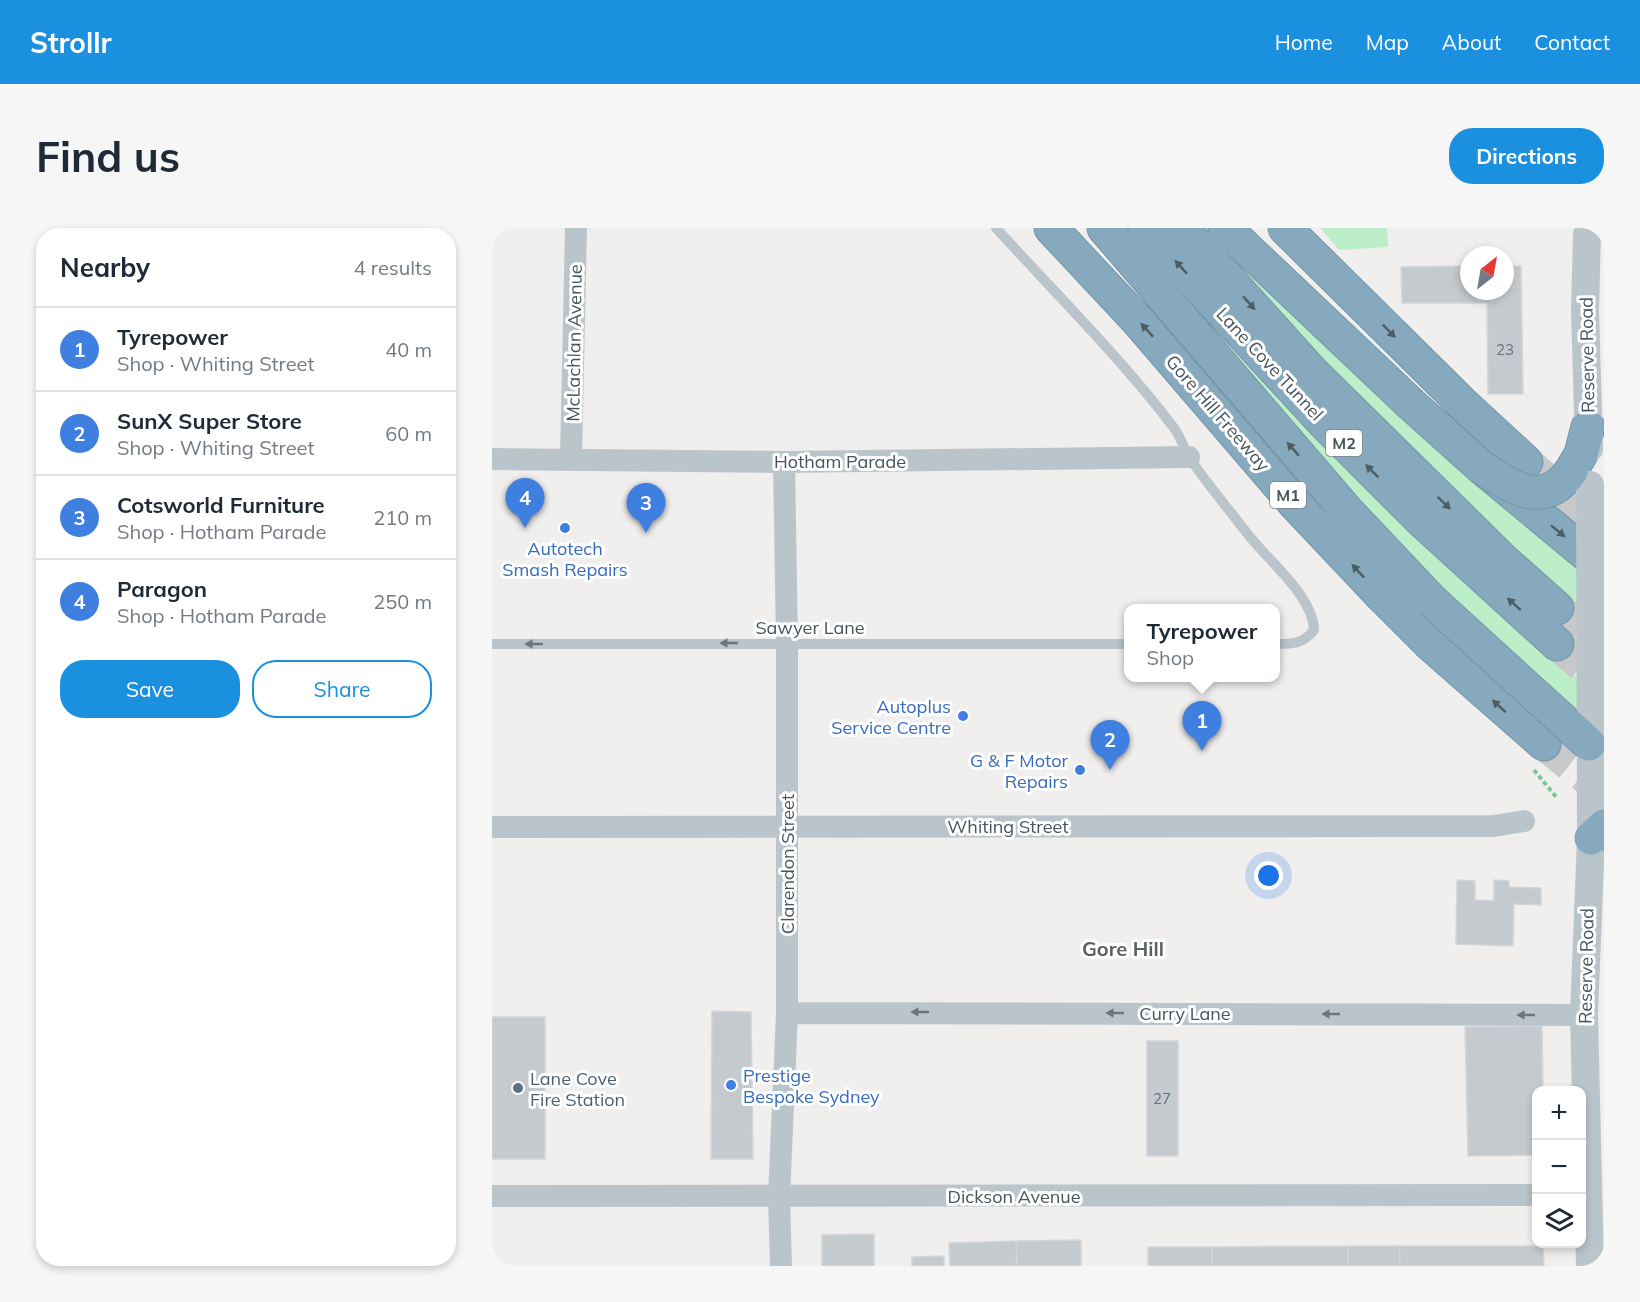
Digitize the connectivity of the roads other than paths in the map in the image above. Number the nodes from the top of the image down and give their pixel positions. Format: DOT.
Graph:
graph roads {
  1 [pos="576,228"];
  2 [pos="996,228"];
  3 [pos="1052,228"];
  4 [pos="1092,228"];
  5 [pos="1104,228"];
  6 [pos="1145,228"];
  7 [pos="1182,228"];
  8 [pos="1225,228"];
  9 [pos="1240,228"];
  10 [pos="1285,228"];
  11 [pos="1294,228"];
  12 [pos="1588,230"];
  13 [pos="1348,289"];
  14 [pos="1312,308"];
  15 [pos="1186,326"];
  16 [pos="1588,427"];
  17 [pos="571,458"];
  18 [pos="1189,458"];
  19 [pos="492,459"];
  20 [pos="784,462"];
  21 [pos="1526,462"];
  22 [pos="1481,466"];
  23 [pos="1580,478"];
  24 [pos="1597,563"];
  25 [pos="1557,608"];
  26 [pos="492,644"];
  27 [pos="787,644"];
  28 [pos="1124,644"];
  29 [pos="1280,644"];
  30 [pos="1557,644"];
  31 [pos="1544,744"];
  32 [pos="1596,748"];
  33 [pos="1524,821"];
  34 [pos="787,826"];
  35 [pos="492,827"];
  36 [pos="1597,832"];
  37 [pos="787,1012"];
  38 [pos="1584,1015"];
  39 [pos="1532,1195"];
  40 [pos="1592,1195"];
  41 [pos="492,1196"];
  42 [pos="779,1197"];
  43 [pos="781,1266"];
  44 [pos="1590,1266"];
  1 -- 17 [label="street, McLachlan Avenue"];
  2 -- 18 [label="lane"];
  31 -- 3 [label="highway, Gore Hill Freeway / M1, one-way"];
  4 -- 15 [label="highway"];
  5 -- 15 [label="highway, M2"];
  30 -- 6 [label="highway, Lane Cove Tunnel / M2, one-way"];
  7 -- 25 [label="highway, Lane Cove Tunnel / M2, one-way"];
  8 -- 14 [label="highway"];
  9 -- 14 [label="highway"];
  10 -- 13 [label="highway"];
  11 -- 13 [label="highway"];
  12 -- 16 [label="street, Reserve Road"];
  13 -- 21 [label="highway, one-way"];
  14 -- 22 [label="highway"];
  32 -- 15 [label="highway, M2, one-way, bridge"];
  16 -- 23 [label="highway"];
  17 -- 19 [label="street, Hotham Parade"];
  17 -- 20 [label="street, Hotham Parade"];
  18 -- 20 [label="street, Hotham Parade"];
  18 -- 29 [label="lane"];
  20 -- 27 [label="street, Clarendon Street"];
  22 -- 23 [label="highway, bridge"];
  22 -- 24 [label="highway, one-way, bridge"];
  23 -- 24 [label="street, Reserve Road, bridge"];
  24 -- 32 [label="street, Reserve Road, bridge"];
  27 -- 26 [label="lane, Sawyer Lane, one-way"];
  27 -- 28 [label="lane, Sawyer Lane"];
  27 -- 34 [label="street, Clarendon Street"];
  32 -- 36 [label="street, Reserve Road, bridge"];
  33 -- 34 [label="street, Whiting Street"];
  34 -- 35 [label="street, Whiting Street"];
  34 -- 37 [label="street, Clarendon Street"];
  36 -- 38 [label="street, Reserve Road"];
  38 -- 37 [label="street, Curry Lane, one-way"];
  37 -- 42 [label="street, Clarendon Street"];
  38 -- 40 [label="street, Reserve Road"];
  39 -- 42 [label="street, Dickson Avenue"];
  40 -- 44 [label="street, Reserve Road"];
  41 -- 42 [label="street, Dickson Avenue"];
  42 -- 43 [label="street, Clarendon Street"];
}
